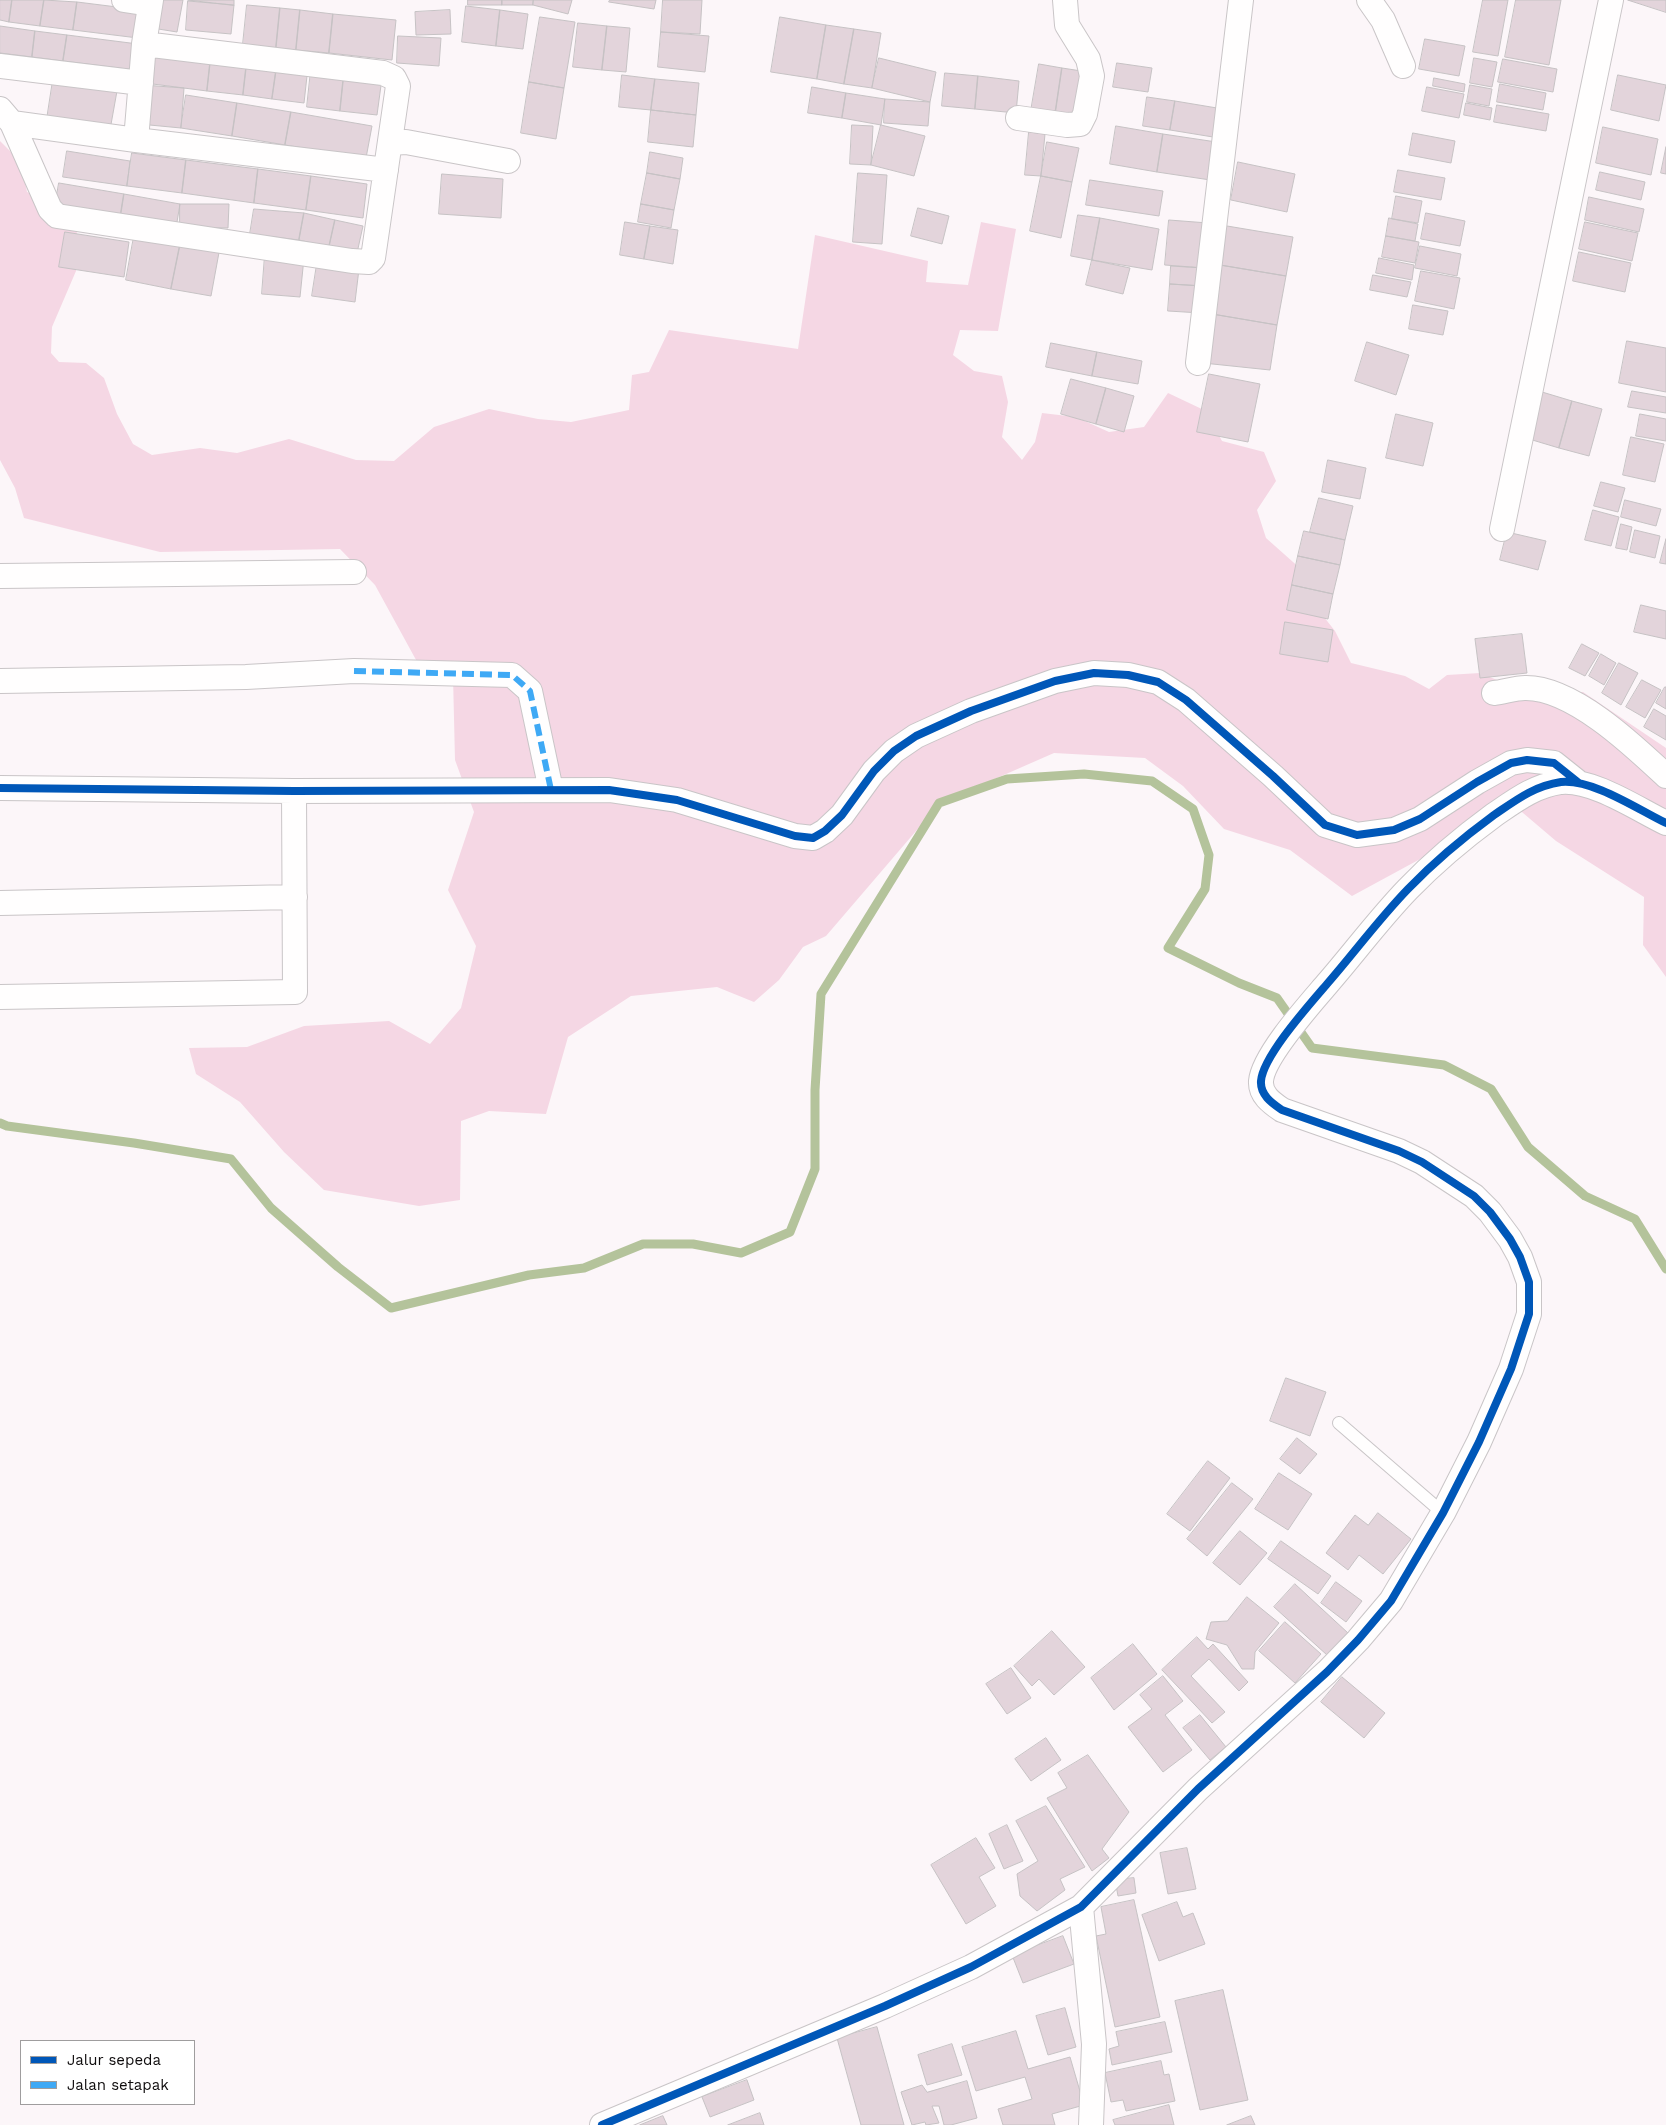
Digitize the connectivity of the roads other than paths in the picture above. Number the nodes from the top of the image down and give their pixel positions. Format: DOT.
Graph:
graph roads {
  1 [pos="124,0"];
  2 [pos="1066,0"];
  3 [pos="1241,0"];
  4 [pos="1369,0"];
  5 [pos="1611,0"];
  6 [pos="150,2"];
  7 [pos="144,44"];
  8 [pos="0,66"];
  9 [pos="1403,66"];
  10 [pos="141,83"];
  11 [pos="6,116"];
  12 [pos="1018,118"];
  13 [pos="136,140"];
  14 [pos="391,143"];
  15 [pos="508,160"];
  16 [pos="386,170"];
  17 [pos="1198,363"];
  18 [pos="1502,529"];
  19 [pos="354,572"];
  20 [pos="0,576"];
  21 [pos="0,681"];
  22 [pos="1494,693"];
  23 [pos="1666,776"];
  24 [pos="1580,783"];
  25 [pos="0,788"];
  26 [pos="551,790"];
  27 [pos="294,791"];
  28 [pos="1666,823"];
  29 [pos="295,897"];
  30 [pos="0,903"];
  31 [pos="0,996"];
  32 [pos="1339,1422"];
  33 [pos="1444,1512"];
  34 [pos="1081,1907"];
  35 [pos="602,2125"];
  36 [pos="1091,2125"];
  1 -- 6 [label="street"];
  2 -- 12 [label="street"];
  3 -- 17 [label="street"];
  4 -- 9 [label="street"];
  5 -- 18 [label="street"];
  6 -- 7 [label="street"];
  7 -- 10 [label="street"];
  7 -- 14 [label="street"];
  8 -- 10 [label="street"];
  10 -- 13 [label="street"];
  11 -- 13 [label="street"];
  11 -- 16 [label="street"];
  13 -- 16 [label="street"];
  14 -- 15 [label="street"];
  14 -- 16 [label="street"];
  19 -- 20 [label="street"];
  21 -- 26 [label="street"];
  22 -- 23 [label="street"];
  24 -- 26 [label="street"];
  24 -- 28 [label="street"];
  24 -- 33 [label="street"];
  25 -- 27 [label="street"];
  26 -- 27 [label="street"];
  27 -- 29 [label="street"];
  29 -- 30 [label="street"];
  29 -- 31 [label="street"];
  32 -- 33 [label="lane"];
  33 -- 34 [label="street"];
  34 -- 35 [label="street"];
  34 -- 36 [label="street"];
}
